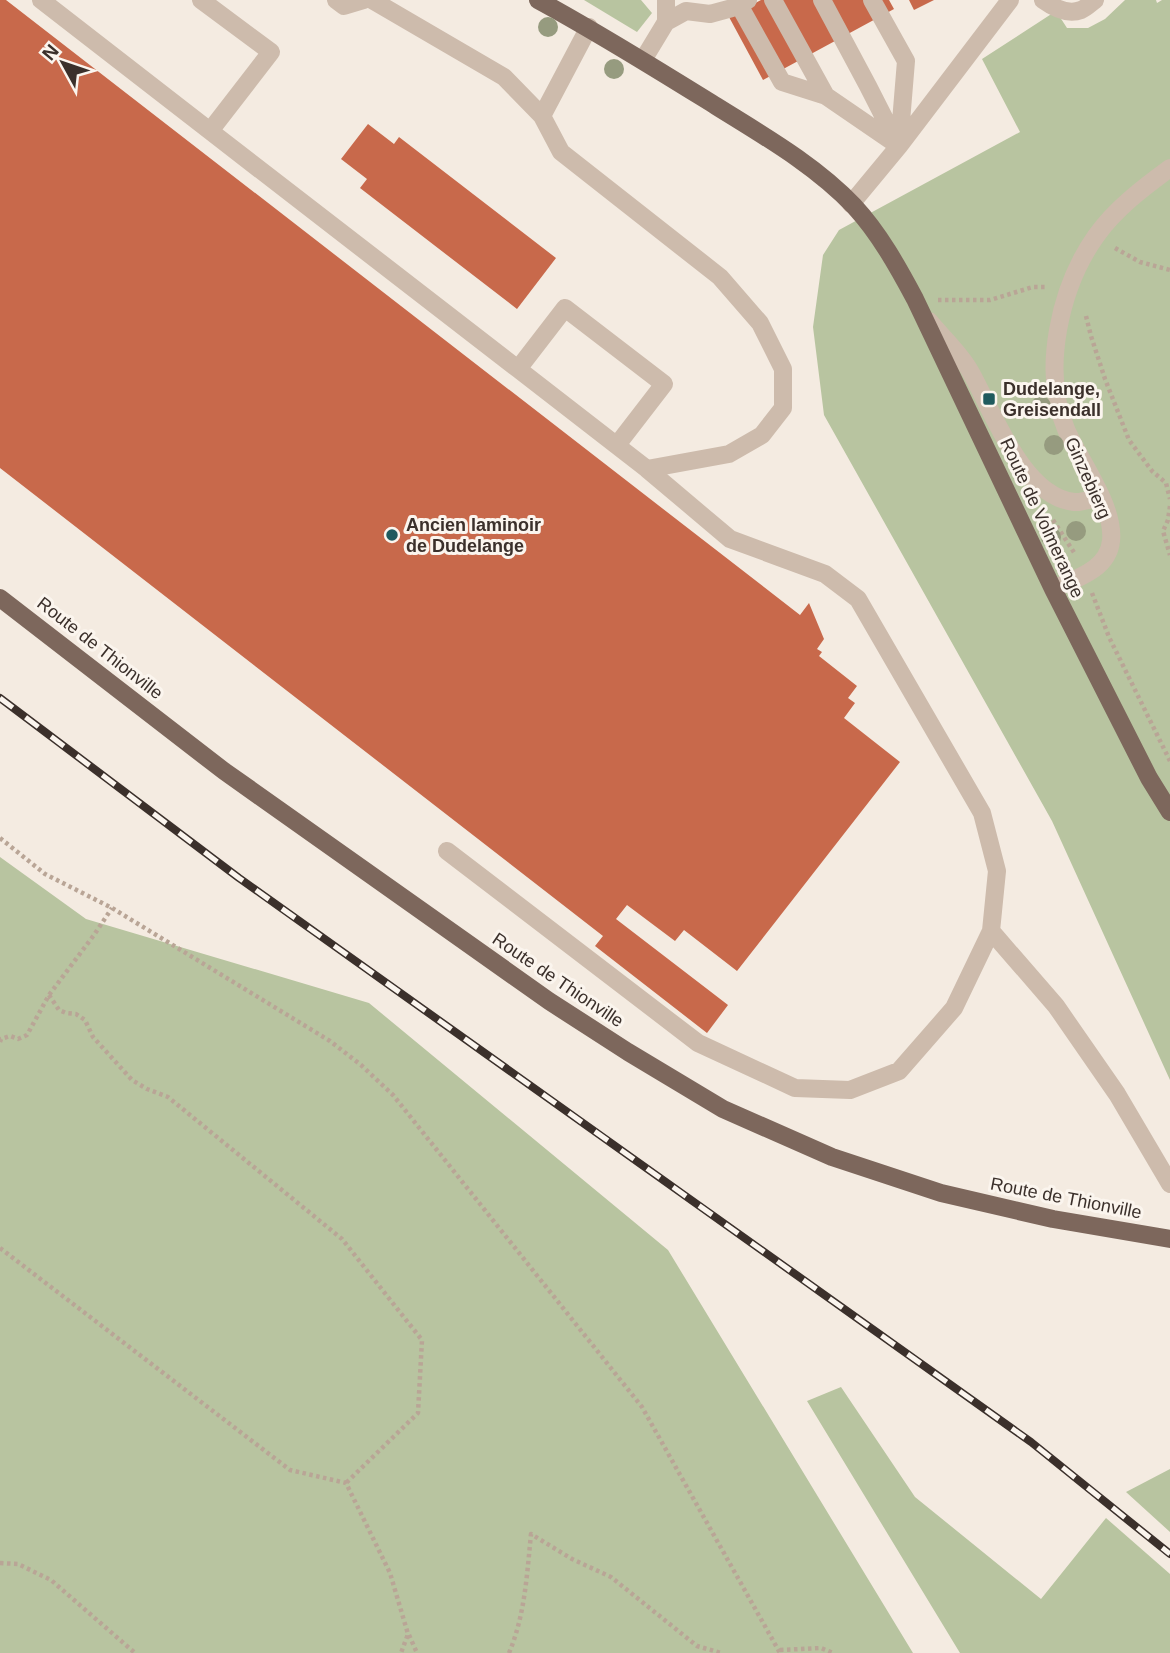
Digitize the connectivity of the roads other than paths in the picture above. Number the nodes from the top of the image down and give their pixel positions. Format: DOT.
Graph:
graph roads {
  1 [pos="41,0"];
  2 [pos="201,0"];
  3 [pos="336,0"];
  4 [pos="364,0"];
  5 [pos="372,0"];
  6 [pos="538,0"];
  7 [pos="666,0"];
  8 [pos="773,0"];
  9 [pos="822,0"];
  10 [pos="872,0"];
  11 [pos="1010,0"];
  12 [pos="1043,0"];
  13 [pos="1095,0"];
  14 [pos="744,2"];
  15 [pos="666,22"];
  16 [pos="589,27"];
  17 [pos="643,61"];
  18 [pos="826,96"];
  19 [pos="542,116"];
  20 [pos="210,131"];
  21 [pos="899,146"];
  22 [pos="1170,168"];
  23 [pos="851,204"];
  24 [pos="922,312"];
  25 [pos="518,369"];
  26 [pos="617,445"];
  27 [pos="647,469"];
  28 [pos="1101,497"];
  29 [pos="1052,589"];
  30 [pos="0,598"];
  31 [pos="1170,812"];
  32 [pos="447,851"];
  33 [pos="991,931"];
  34 [pos="1170,1184"];
  35 [pos="1170,1240"];
  1 -- 20 [label="street"];
  2 -- 20 [label="street"];
  3 -- 4 [label="street"];
  5 -- 19 [label="street"];
  6 -- 16 [label="main road, Route de Volmerange"];
  7 -- 15 [label="street"];
  8 -- 18 [label="street"];
  9 -- 21 [label="street"];
  10 -- 21 [label="street"];
  11 -- 21 [label="street"];
  12 -- 13 [label="street"];
  14 -- 15 [label="street"];
  14 -- 18 [label="street"];
  15 -- 17 [label="street"];
  16 -- 17 [label="main road, Route de Volmerange"];
  16 -- 19 [label="street"];
  17 -- 23 [label="main road, Route de Volmerange"];
  18 -- 21 [label="street"];
  19 -- 27 [label="street"];
  20 -- 25 [label="street"];
  21 -- 23 [label="street"];
  22 -- 28 [label="street, Ginzebierg"];
  23 -- 24 [label="main road, Route de Volmerange"];
  24 -- 28 [label="street"];
  24 -- 29 [label="main road, Route de Volmerange"];
  25 -- 26 [label="street"];
  25 -- 26 [label="street"];
  26 -- 27 [label="street"];
  27 -- 33 [label="street"];
  28 -- 29 [label="street, Ginzebierg"];
  29 -- 31 [label="main road, Route de Volmerange"];
  30 -- 35 [label="main road, Route de Thionville"];
  32 -- 33 [label="street"];
  33 -- 34 [label="street"];
}
